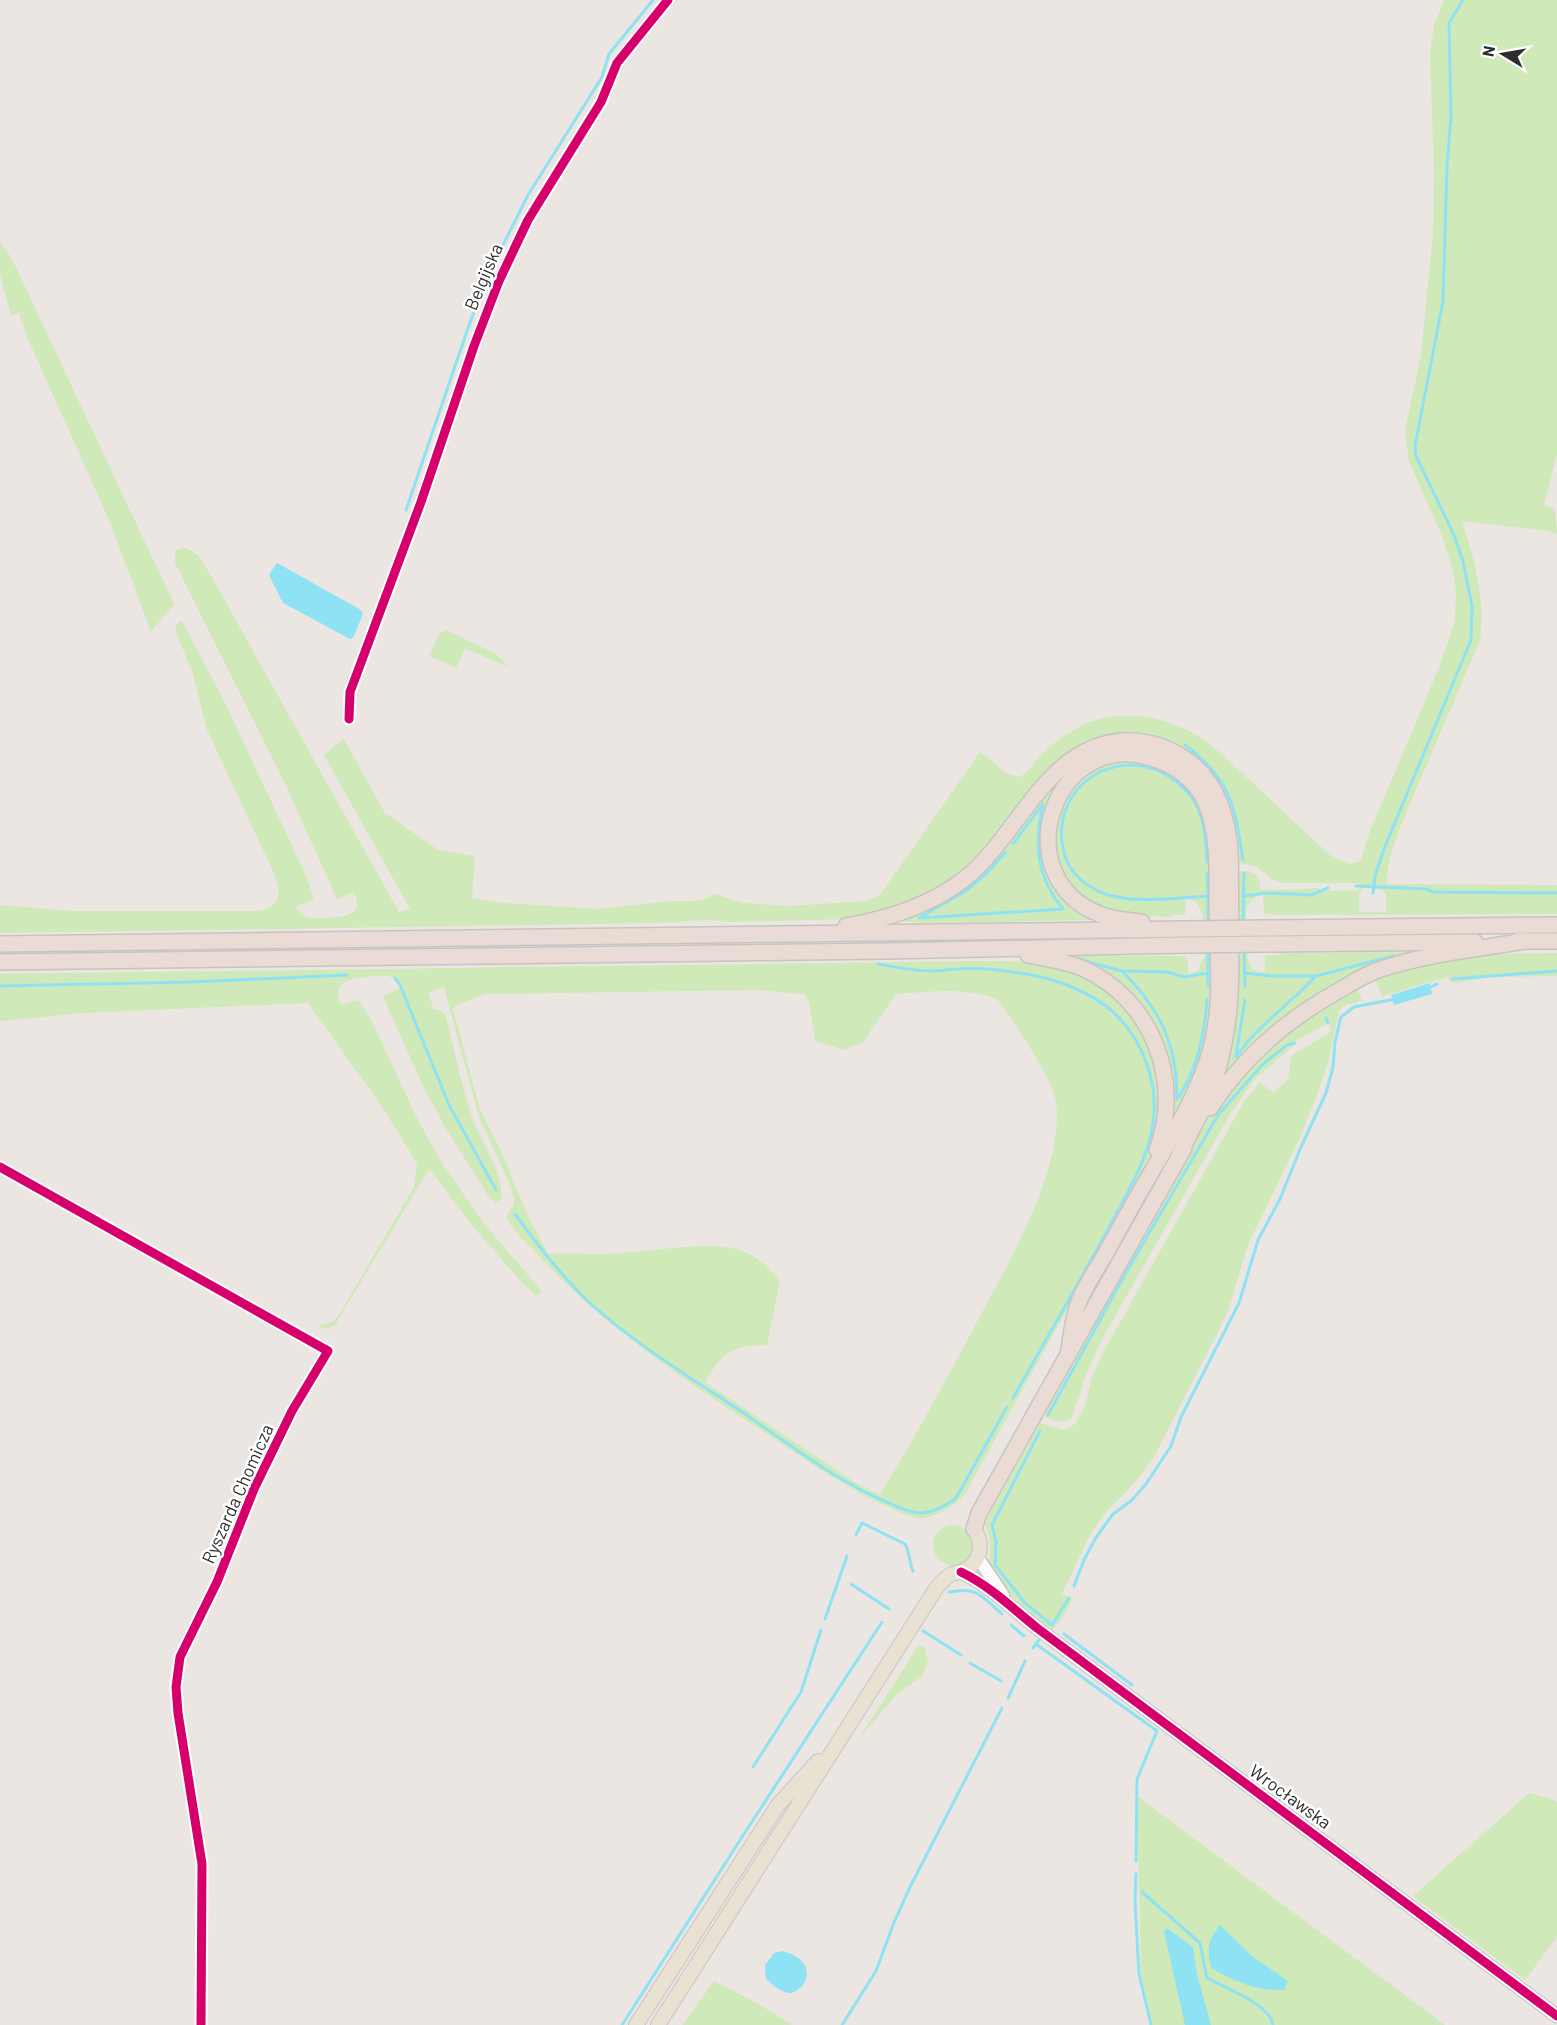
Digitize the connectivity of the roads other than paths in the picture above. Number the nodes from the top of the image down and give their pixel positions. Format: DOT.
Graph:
graph roads {
  1 [pos="668,0"];
  2 [pos="349,719"];
  3 [pos="1557,925"];
  4 [pos="1186,929"];
  5 [pos="802,933"];
  6 [pos="1526,941"];
  7 [pos="1557,941"];
  8 [pos="0,944"];
  9 [pos="887,951"];
  10 [pos="0,962"];
  11 [pos="1179,1155"];
  12 [pos="0,1167"];
  13 [pos="1138,1195"];
  14 [pos="1068,1355"];
  15 [pos="974,1529"];
  16 [pos="978,1558"];
  17 [pos="961,1572"];
  18 [pos="1007,1601"];
  19 [pos="842,1735"];
  20 [pos="1557,2016"];
  21 [pos="201,2025"];
  22 [pos="636,2025"];
  23 [pos="658,2025"];
  1 -- 2 [label="street, Belgijska"];
  3 -- 4 [label="highway, bridge"];
  4 -- 5 [label="highway"];
  4 -- 13 [label="highway"];
  5 -- 8 [label="highway"];
  5 -- 11 [label="highway"];
  6 -- 7 [label="highway"];
  6 -- 9 [label="highway, bridge"];
  6 -- 11 [label="highway"];
  9 -- 10 [label="highway"];
  9 -- 13 [label="highway"];
  11 -- 14 [label="highway"];
  12 -- 21 [label="street, Ryszarda Chomicza"];
  13 -- 14 [label="highway"];
  14 -- 15 [label="highway"];
  15 -- 16 [label="main road"];
  16 -- 17 [label="main road"];
  16 -- 18 [label="street"];
  17 -- 18 [label="street"];
  17 -- 19 [label="main road"];
  18 -- 20 [label="street, Wrocławska"];
  19 -- 22 [label="main road"];
  19 -- 23 [label="main road"];
}
